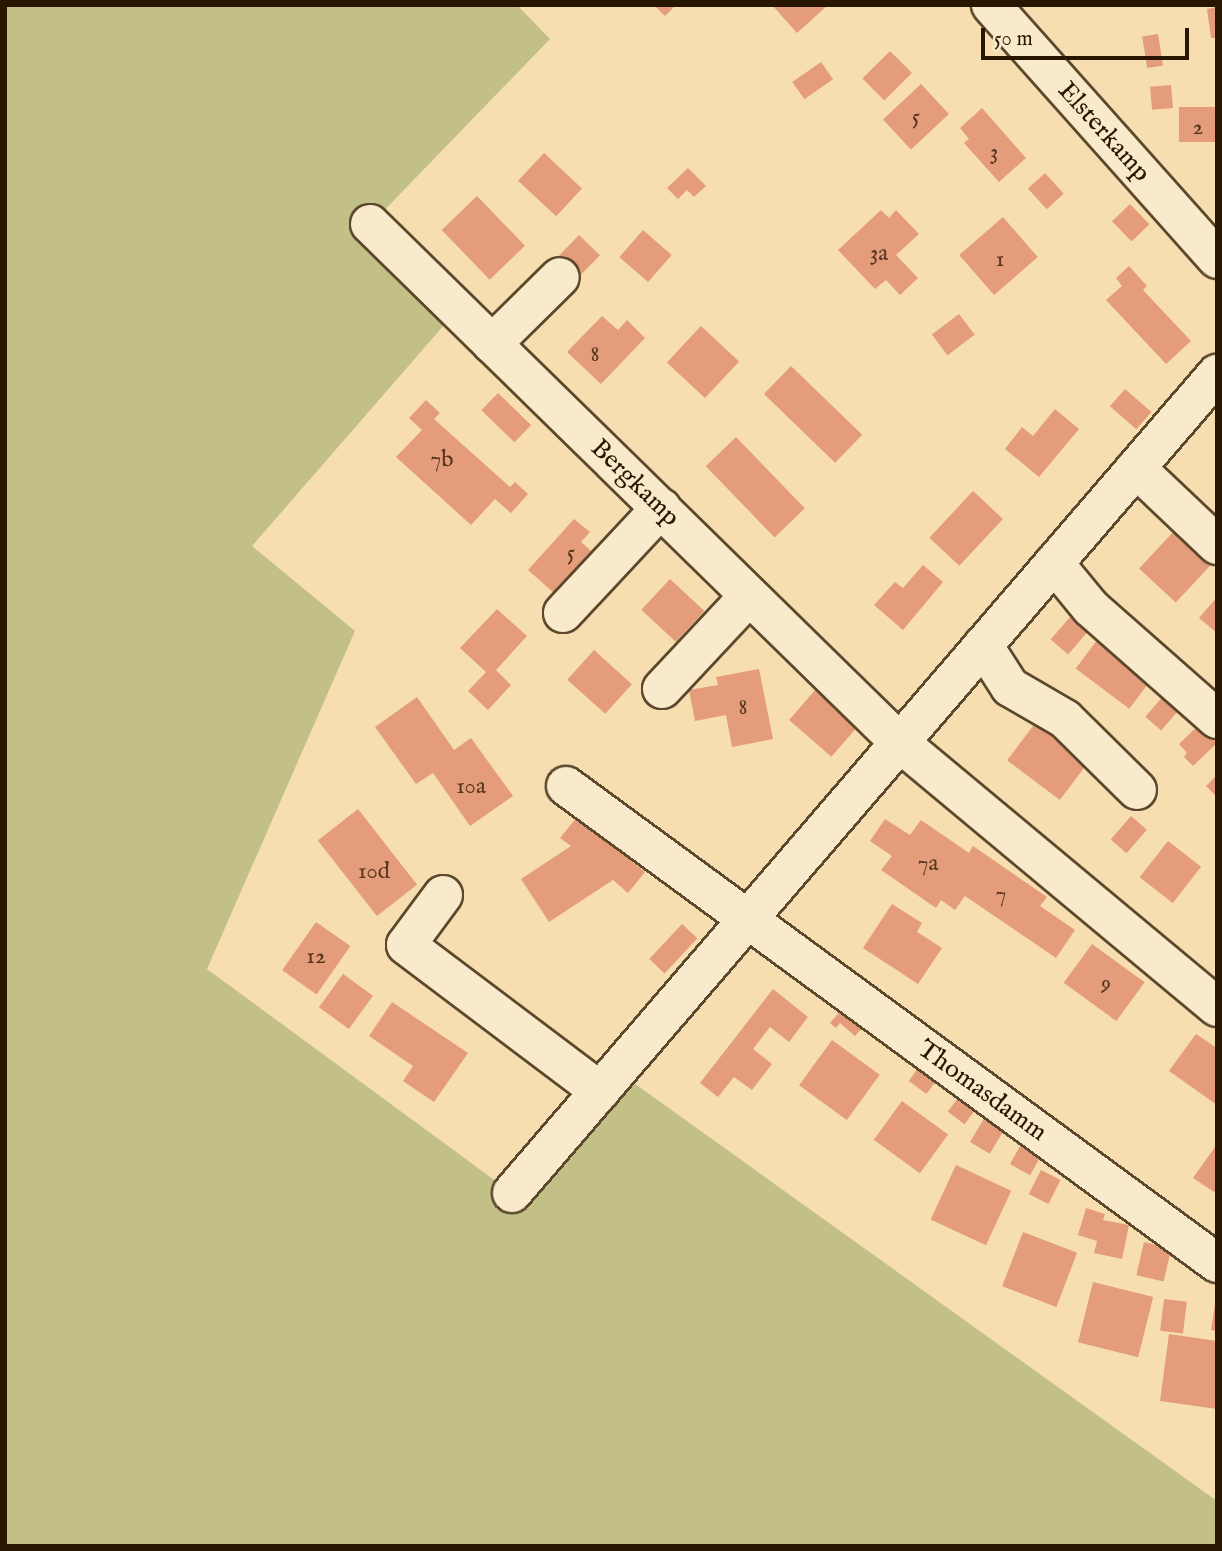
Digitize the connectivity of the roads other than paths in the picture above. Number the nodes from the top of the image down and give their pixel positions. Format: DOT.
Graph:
graph roads {
  1 [pos="990,5"];
  2 [pos="370,224"];
  3 [pos="1217,259"];
  4 [pos="560,277"];
  5 [pos="492,344"];
  6 [pos="1217,374"];
  7 [pos="1136,468"];
  8 [pos="661,508"];
  9 [pos="1217,544"];
  10 [pos="1054,563"];
  11 [pos="750,596"];
  12 [pos="563,613"];
  13 [pos="983,645"];
  14 [pos="662,689"];
  15 [pos="1217,719"];
  16 [pos="899,742"];
  17 [pos="566,786"];
  18 [pos="1137,790"];
  19 [pos="443,895"];
  20 [pos="747,920"];
  21 [pos="1217,1007"];
  22 [pos="600,1091"];
  23 [pos="512,1193"];
  24 [pos="1217,1263"];
  1 -- 3 [label="street, Elsterkamp"];
  2 -- 5 [label="street, Bergkamp"];
  4 -- 5 [label="street"];
  5 -- 8 [label="street, Bergkamp"];
  6 -- 7 [label="street"];
  7 -- 9 [label="street"];
  7 -- 10 [label="street"];
  8 -- 11 [label="street, Bergkamp"];
  8 -- 12 [label="street"];
  10 -- 13 [label="street"];
  10 -- 15 [label="street"];
  11 -- 14 [label="street"];
  11 -- 16 [label="street, Bergkamp"];
  13 -- 16 [label="street"];
  13 -- 18 [label="street"];
  16 -- 20 [label="street"];
  16 -- 21 [label="street"];
  17 -- 20 [label="street, Thomasdamm"];
  19 -- 22 [label="street"];
  20 -- 22 [label="street"];
  20 -- 24 [label="street, Thomasdamm"];
  22 -- 23 [label="street"];
}
